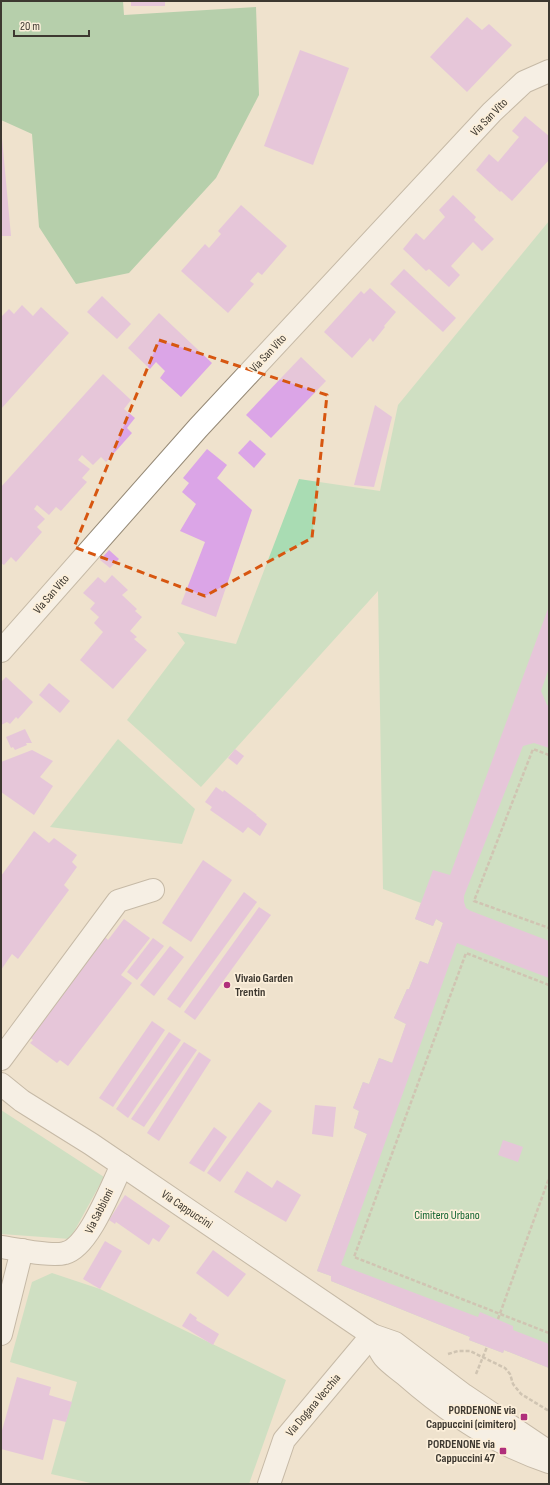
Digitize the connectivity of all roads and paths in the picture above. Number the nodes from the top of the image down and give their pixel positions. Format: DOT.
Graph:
graph roads {
  1 [pos="549,72"];
  2 [pos="1,651"];
  3 [pos="549,755"];
  4 [pos="153,890"];
  5 [pos="549,928"];
  6 [pos="549,985"];
  7 [pos="1,1059"];
  8 [pos="1,1084"];
  9 [pos="122,1165"];
  10 [pos="549,1178"];
  11 [pos="11,1249"];
  12 [pos="500,1313"];
  13 [pos="498,1319"];
  14 [pos="549,1333"];
  15 [pos="1,1334"];
  16 [pos="372,1335"];
  17 [pos="487,1347"];
  18 [pos="474,1380"];
  19 [pos="549,1452"];
  20 [pos="549,1462"];
  21 [pos="269,1484"];
  1 -- 2 [label="street, Via San Vito"];
  3 -- 5 [label="path"];
  4 -- 7 [label="street"];
  6 -- 12 [label="path"];
  8 -- 9 [label="street, Via Cappuccini"];
  9 -- 11 [label="street, Via Sabbioni"];
  9 -- 16 [label="street, Via Cappuccini"];
  10 -- 12 [label="path"];
  11 -- 15 [label="street, Via Sabbioni"];
  12 -- 13 [label="path"];
  12 -- 14 [label="path"];
  16 -- 19 [label="street, Via Cappuccini"];
  16 -- 20 [label="street, Via Cappuccini"];
  16 -- 21 [label="street, Via Dogana Vecchia"];
  17 -- 18 [label="path"];
}
